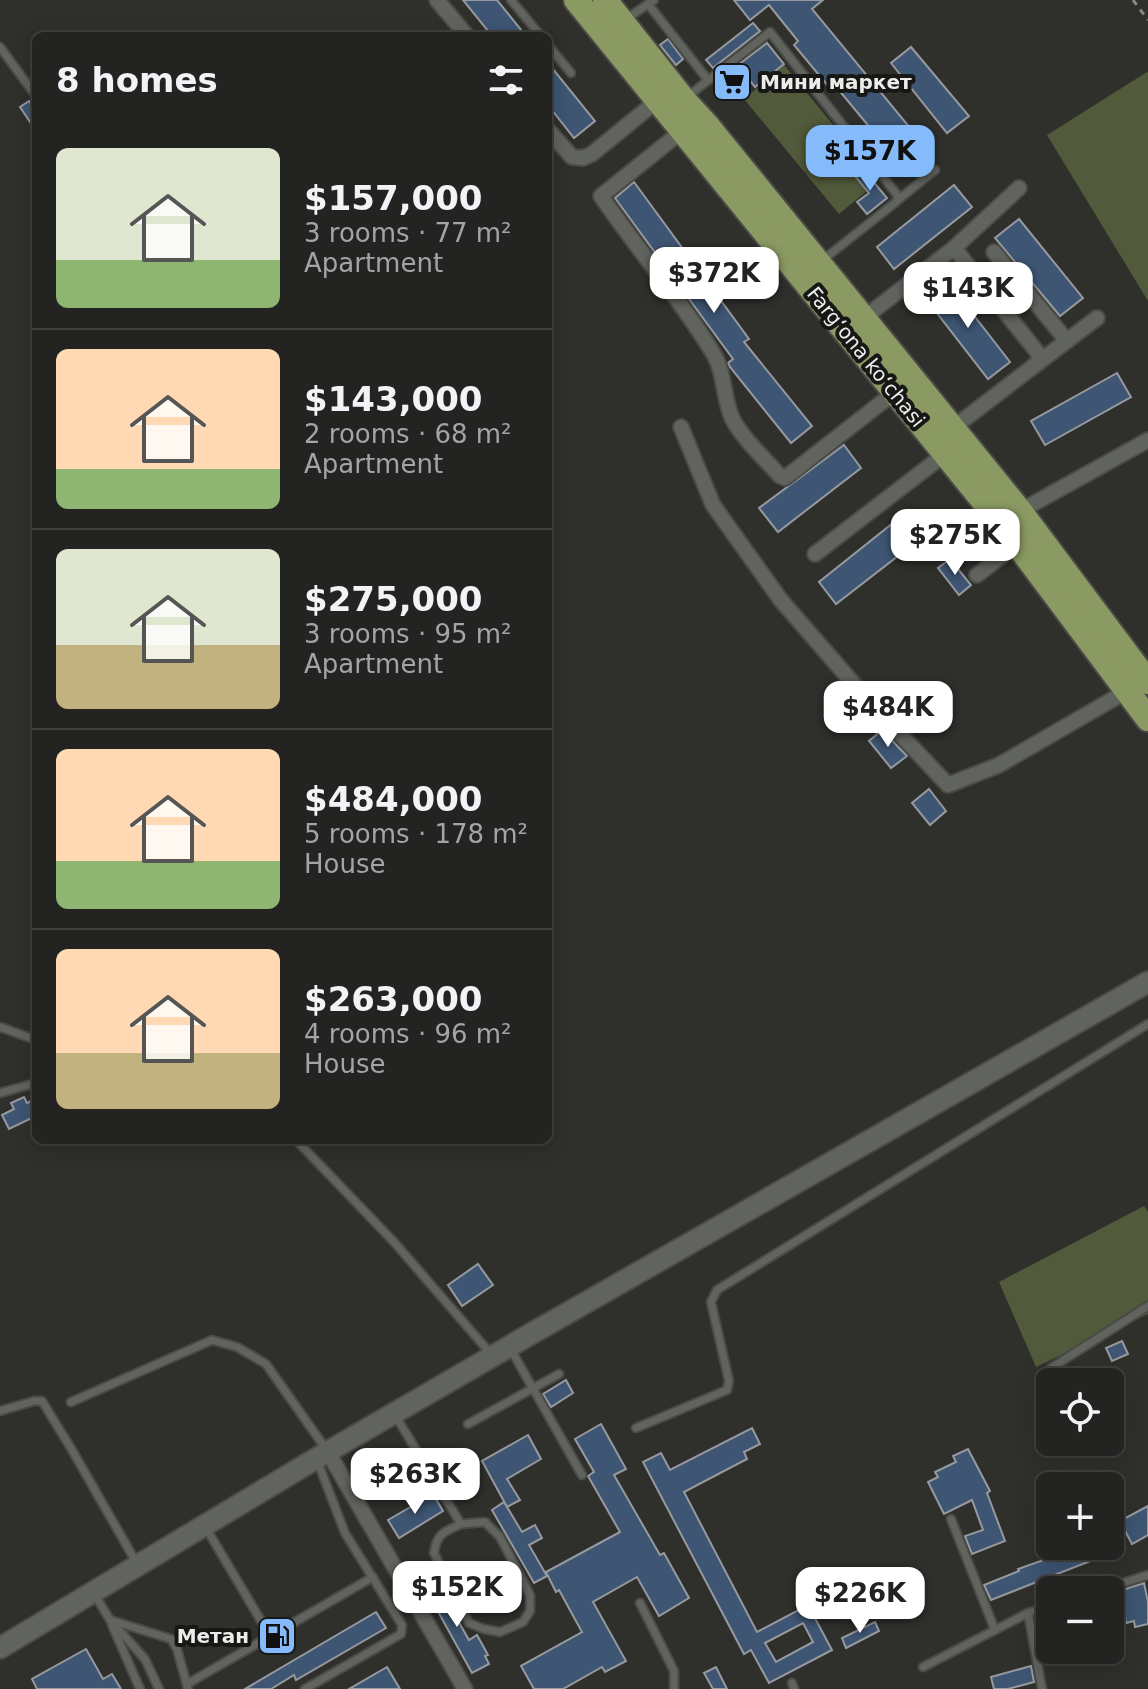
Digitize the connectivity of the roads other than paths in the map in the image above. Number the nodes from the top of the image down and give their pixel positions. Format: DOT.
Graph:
graph roads {
  1 [pos="437,0"];
  2 [pos="511,0"];
  3 [pos="576,0"];
  4 [pos="605,0"];
  5 [pos="651,2"];
  6 [pos="622,22"];
  7 [pos="464,32"];
  8 [pos="538,32"];
  9 [pos="0,47"];
  10 [pos="552,50"];
  11 [pos="571,73"];
  12 [pos="708,80"];
  13 [pos="32,91"];
  14 [pos="658,100"];
  15 [pos="684,100"];
  16 [pos="682,131"];
  17 [pos="552,134"];
  18 [pos="935,170"];
  19 [pos="1019,188"];
  20 [pos="898,200"];
  21 [pos="954,248"];
  22 [pos="994,252"];
  23 [pos="819,263"];
  24 [pos="864,318"];
  25 [pos="1097,318"];
  26 [pos="1067,341"];
  27 [pos="1039,362"];
  28 [pos="895,392"];
  29 [pos="681,427"];
  30 [pos="953,428"];
  31 [pos="1148,440"];
  32 [pos="945,454"];
  33 [pos="1020,511"];
  34 [pos="1017,544"];
  35 [pos="815,554"];
  36 [pos="977,575"];
  37 [pos="1138,687"];
  38 [pos="1148,719"];
  39 [pos="1148,982"];
  40 [pos="1148,1024"];
  41 [pos="0,1027"];
  42 [pos="32,1039"];
  43 [pos="32,1084"];
  44 [pos="0,1093"];
  45 [pos="300,1144"];
  46 [pos="1148,1306"];
  47 [pos="501,1351"];
  48 [pos="1051,1368"];
  49 [pos="559,1374"];
  50 [pos="534,1388"];
  51 [pos="71,1402"];
  52 [pos="0,1411"];
  53 [pos="394,1413"];
  54 [pos="468,1424"];
  55 [pos="636,1428"];
  56 [pos="322,1455"];
  57 [pos="582,1475"];
  58 [pos="951,1519"];
  59 [pos="461,1524"];
  60 [pos="205,1526"];
  61 [pos="138,1567"];
  62 [pos="1148,1575"];
  63 [pos="373,1577"];
  64 [pos="1124,1583"];
  65 [pos="94,1594"];
  66 [pos="640,1603"];
  67 [pos="1036,1610"];
  68 [pos="1028,1613"];
  69 [pos="110,1620"];
  70 [pos="995,1630"];
  71 [pos="270,1636"];
  72 [pos="0,1648"];
  73 [pos="923,1667"];
  74 [pos="188,1686"];
  75 [pos="140,1689"];
  76 [pos="159,1689"];
  77 [pos="305,1689"];
  78 [pos="465,1689"];
  79 [pos="674,1689"];
  80 [pos="1042,1689"];
  1 -- 7 [label="street"];
  2 -- 8 [label="lane"];
  3 -- 14 [label="main road, Fargʻona koʻchasi"];
  4 -- 6 [label="main road, Fargʻona koʻchasi"];
  5 -- 6 [label="lane"];
  5 -- 12 [label="lane"];
  6 -- 15 [label="main road, Fargʻona koʻchasi"];
  9 -- 13 [label="lane"];
  10 -- 11 [label="lane"];
  12 -- 15 [label="lane"];
  12 -- 20 [label="lane"];
  14 -- 16 [label="main road, Fargʻona koʻchasi"];
  14 -- 17 [label="street"];
  15 -- 23 [label="main road, Fargʻona koʻchasi"];
  16 -- 28 [label="main road, Fargʻona koʻchasi"];
  16 -- 28 [label="street"];
  18 -- 20 [label="lane"];
  19 -- 21 [label="street"];
  20 -- 23 [label="lane"];
  21 -- 24 [label="street"];
  21 -- 27 [label="street"];
  22 -- 26 [label="street"];
  23 -- 24 [label="main road, Fargʻona koʻchasi"];
  24 -- 30 [label="main road, Fargʻona koʻchasi"];
  25 -- 26 [label="street"];
  26 -- 27 [label="street"];
  27 -- 30 [label="street"];
  28 -- 32 [label="main road, Fargʻona koʻchasi"];
  29 -- 37 [label="street"];
  30 -- 33 [label="main road, Fargʻona koʻchasi"];
  31 -- 33 [label="street"];
  32 -- 34 [label="main road, Fargʻona koʻchasi"];
  32 -- 35 [label="street"];
  33 -- 37 [label="main road, Fargʻona koʻchasi"];
  34 -- 36 [label="street"];
  34 -- 37 [label="main road, Fargʻona koʻchasi"];
  37 -- 38 [label="main road, Fargʻona koʻchasi"];
  39 -- 47 [label="main road"];
  40 -- 55 [label="lane"];
  41 -- 42 [label="lane"];
  43 -- 44 [label="lane"];
  45 -- 47 [label="lane"];
  46 -- 48 [label="lane"];
  47 -- 50 [label="lane"];
  47 -- 53 [label="main road"];
  49 -- 50 [label="lane"];
  50 -- 54 [label="lane"];
  50 -- 57 [label="lane"];
  51 -- 56 [label="lane"];
  52 -- 61 [label="lane"];
  53 -- 56 [label="main road"];
  53 -- 59 [label="lane"];
  56 -- 60 [label="main road"];
  56 -- 63 [label="lane"];
  56 -- 78 [label="street"];
  58 -- 70 [label="lane"];
  59 -- 59 [label="lane"];
  60 -- 61 [label="main road"];
  60 -- 71 [label="lane"];
  61 -- 65 [label="main road"];
  62 -- 64 [label="lane"];
  63 -- 71 [label="lane"];
  63 -- 77 [label="lane"];
  65 -- 69 [label="lane"];
  65 -- 72 [label="main road"];
  66 -- 79 [label="lane"];
  67 -- 68 [label="lane"];
  68 -- 70 [label="lane"];
  68 -- 80 [label="lane"];
  69 -- 74 [label="lane"];
  69 -- 75 [label="lane"];
  69 -- 76 [label="lane"];
  70 -- 73 [label="lane"];
  71 -- 74 [label="lane"];
}
